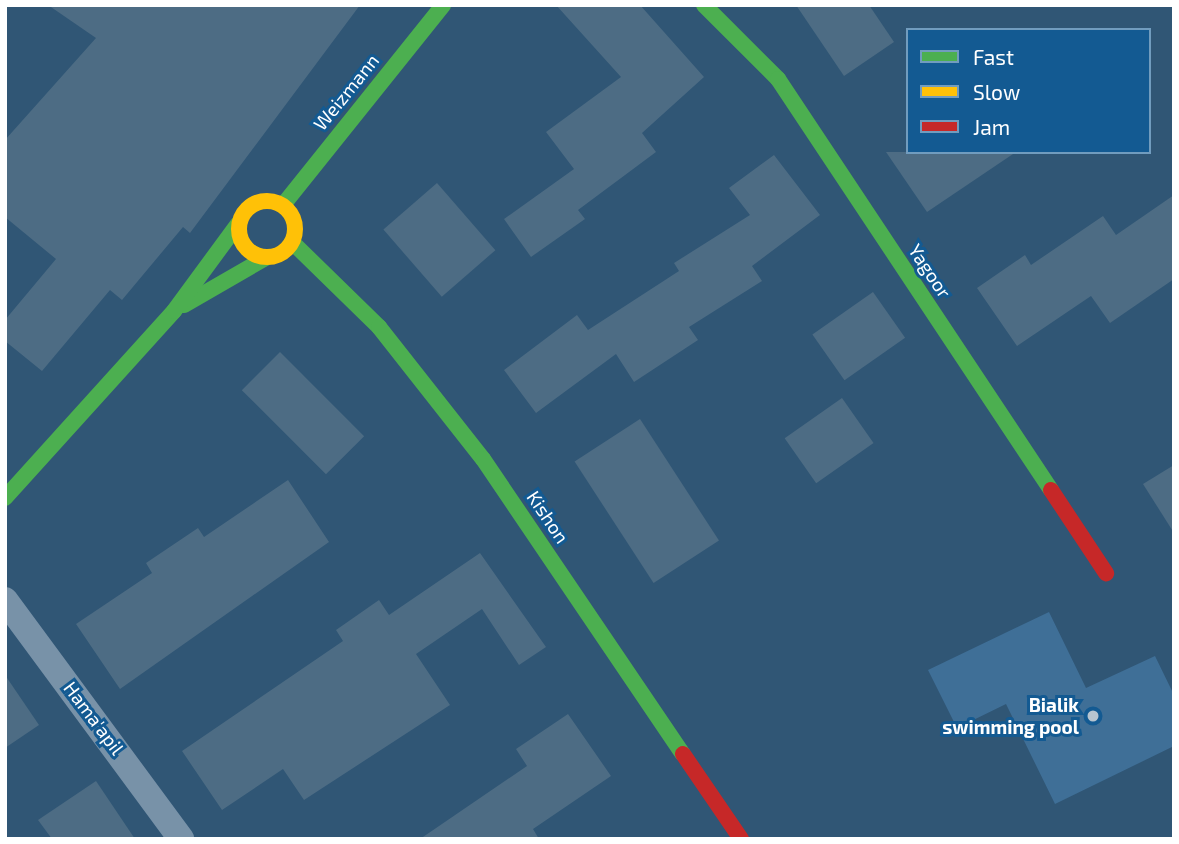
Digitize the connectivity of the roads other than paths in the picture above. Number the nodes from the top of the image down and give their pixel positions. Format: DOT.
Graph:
graph roads {
  1 [pos="443,5"];
  2 [pos="704,5"];
  3 [pos="283,205"];
  4 [pos="238,224"];
  5 [pos="292,242"];
  6 [pos="267,257"];
  7 [pos="174,311"];
  8 [pos="5,498"];
  9 [pos="1106,573"];
  10 [pos="5,600"];
  11 [pos="181,839"];
  12 [pos="741,839"];
  1 -- 3 [label="street, Weizmann"];
  2 -- 9 [label="street, Yagoor"];
  3 -- 4 [label="street"];
  3 -- 5 [label="street"];
  4 -- 6 [label="street"];
  4 -- 7 [label="street"];
  5 -- 6 [label="street"];
  5 -- 12 [label="street, Kishon"];
  6 -- 7 [label="street"];
  7 -- 8 [label="street"];
  10 -- 11 [label="street, Hama'apil"];
}
